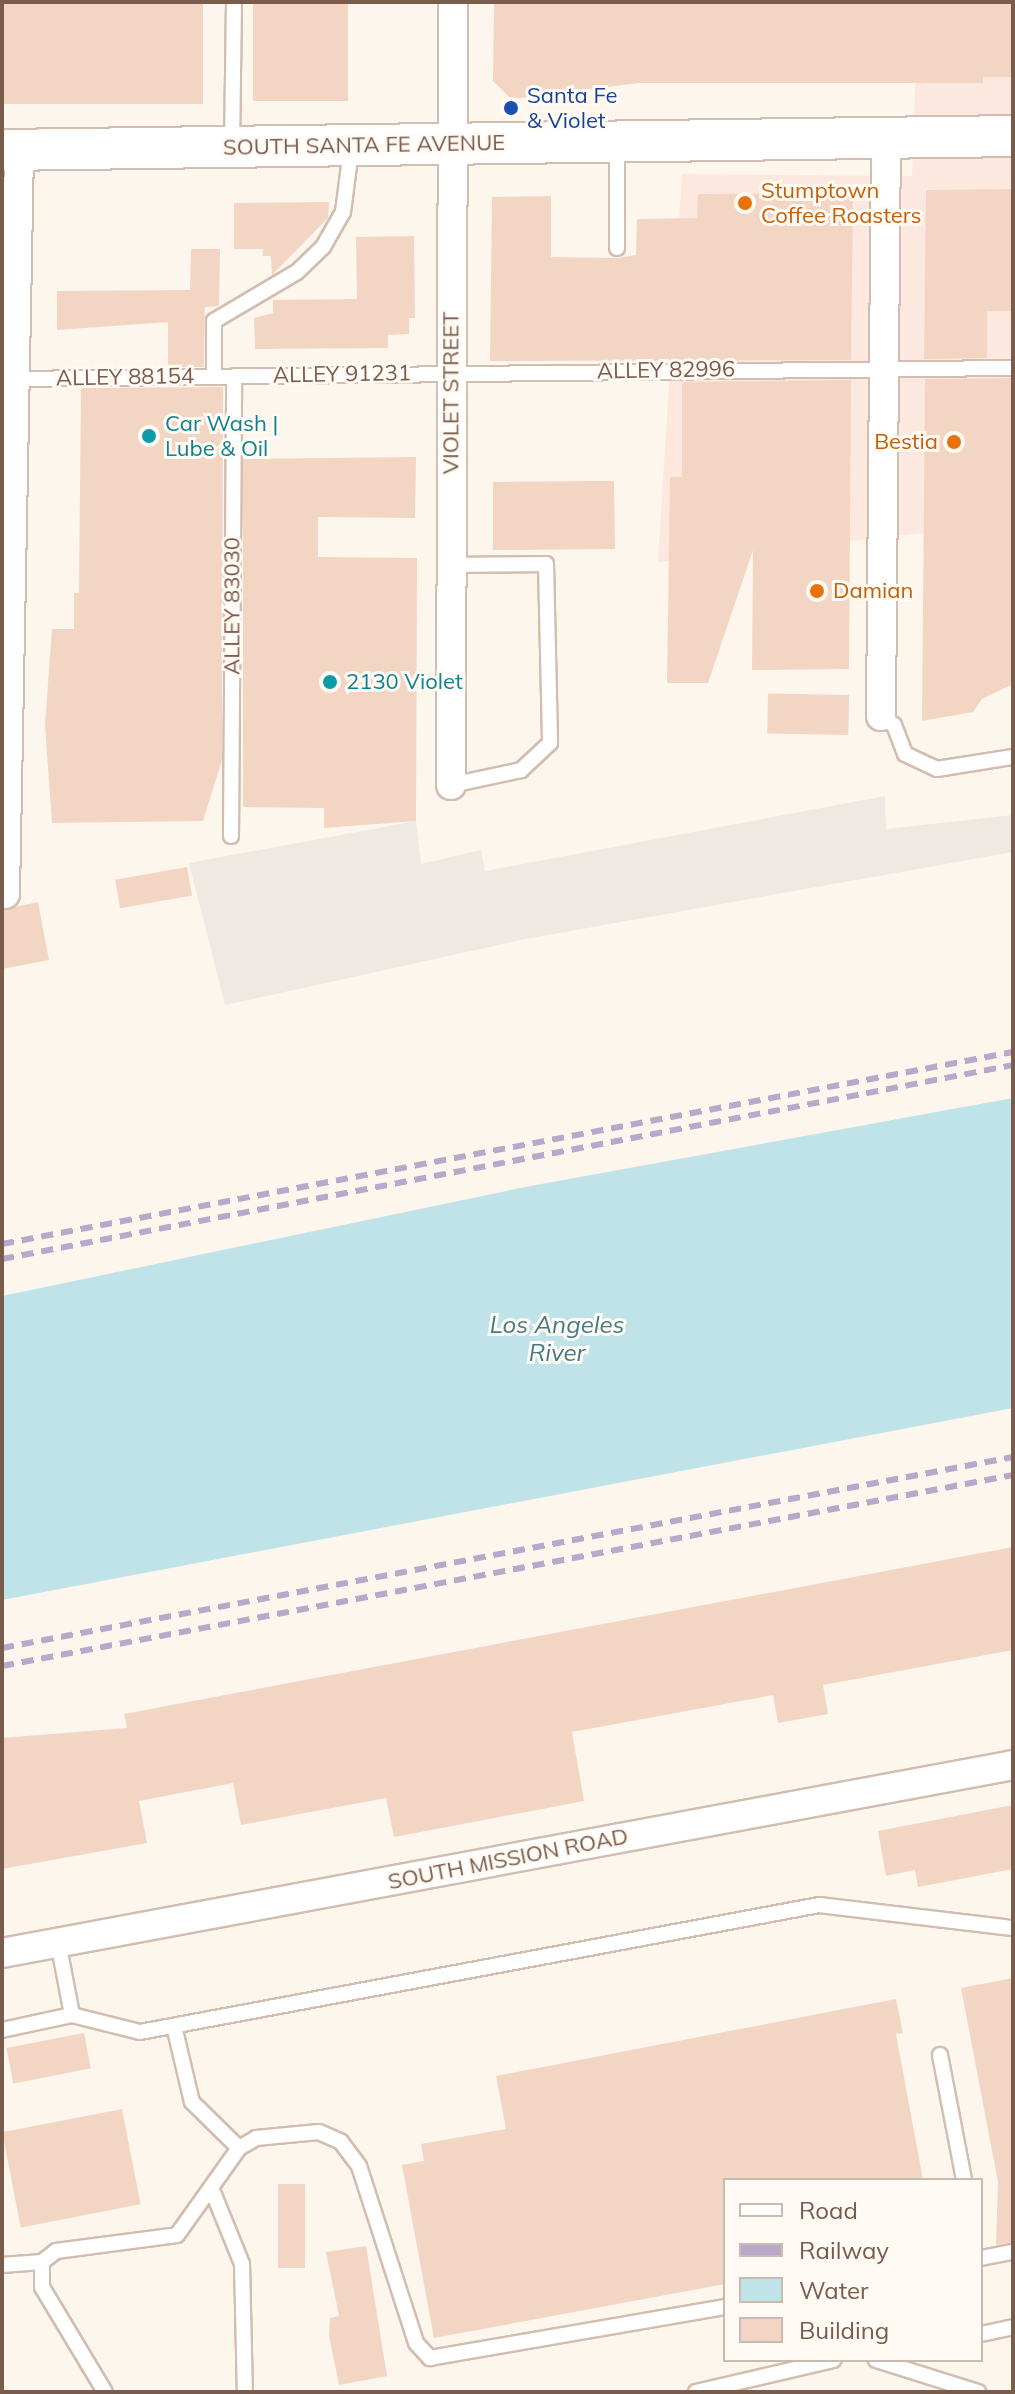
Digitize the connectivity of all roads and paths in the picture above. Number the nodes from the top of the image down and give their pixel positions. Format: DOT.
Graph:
graph roads {
  1 [pos="234,2"];
  2 [pos="453,2"];
  3 [pos="1013,136"];
  4 [pos="886,137"];
  5 [pos="617,141"];
  6 [pos="452,143"];
  7 [pos="352,145"];
  8 [pos="232,148"];
  9 [pos="10,150"];
  10 [pos="617,248"];
  11 [pos="882,366"];
  12 [pos="1013,368"];
  13 [pos="450,373"];
  14 [pos="214,376"];
  15 [pos="234,376"];
  16 [pos="9,380"];
  17 [pos="450,565"];
  18 [pos="5,698"];
  19 [pos="881,716"];
  20 [pos="1013,757"];
  21 [pos="451,785"];
  22 [pos="231,836"];
  23 [pos="5,894"];
  24 [pos="1013,1765"];
  25 [pos="1013,1928"];
  26 [pos="58,1942"];
  27 [pos="2,1953"];
  28 [pos="72,2015"];
  29 [pos="174,2026"];
  30 [pos="2,2030"];
  31 [pos="940,2055"];
  32 [pos="239,2148"];
  33 [pos="964,2178"];
  34 [pos="212,2190"];
  35 [pos="1013,2252"];
  36 [pos="983,2258"];
  37 [pos="42,2262"];
  38 [pos="2,2265"];
  39 [pos="723,2307"];
  40 [pos="1013,2327"];
  41 [pos="983,2334"];
  42 [pos="824,2362"];
  43 [pos="882,2362"];
  44 [pos="105,2392"];
  45 [pos="245,2392"];
  46 [pos="696,2392"];
  47 [pos="978,2392"];
  1 -- 8 [label="lane"];
  2 -- 6 [label="street, VIOLET STREET"];
  3 -- 4 [label="main road, SOUTH SANTA FE AVENUE"];
  4 -- 5 [label="main road, SOUTH SANTA FE AVENUE"];
  4 -- 11 [label="street"];
  5 -- 6 [label="main road, SOUTH SANTA FE AVENUE"];
  5 -- 10 [label="lane"];
  6 -- 7 [label="main road, SOUTH SANTA FE AVENUE"];
  6 -- 13 [label="street, VIOLET STREET"];
  7 -- 8 [label="main road, SOUTH SANTA FE AVENUE"];
  7 -- 14 [label="lane"];
  8 -- 9 [label="main road, SOUTH SANTA FE AVENUE"];
  9 -- 16 [label="street"];
  11 -- 12 [label="lane, ALLEY 82996"];
  11 -- 13 [label="lane, ALLEY 82996"];
  11 -- 19 [label="street"];
  13 -- 15 [label="lane, ALLEY 91231"];
  13 -- 17 [label="street, VIOLET STREET"];
  14 -- 15 [label="lane, ALLEY 88154"];
  14 -- 16 [label="lane, ALLEY 88154"];
  15 -- 22 [label="lane, ALLEY 83030"];
  16 -- 18 [label="street"];
  17 -- 21 [label="street, VIOLET STREET"];
  17 -- 21 [label="lane"];
  18 -- 23 [label="street"];
  19 -- 20 [label="lane"];
  24 -- 26 [label="street, SOUTH MISSION ROAD"];
  25 -- 29 [label="lane"];
  26 -- 27 [label="street, SOUTH MISSION ROAD"];
  26 -- 28 [label="lane"];
  28 -- 29 [label="lane"];
  28 -- 30 [label="lane"];
  29 -- 32 [label="lane"];
  31 -- 33 [label="lane"];
  32 -- 34 [label="lane"];
  32 -- 39 [label="lane"];
  34 -- 37 [label="lane"];
  34 -- 45 [label="lane"];
  35 -- 36 [label="lane"];
  37 -- 38 [label="lane"];
  37 -- 44 [label="lane"];
  40 -- 41 [label="lane"];
  42 -- 46 [label="lane"];
  43 -- 47 [label="lane"];
}
